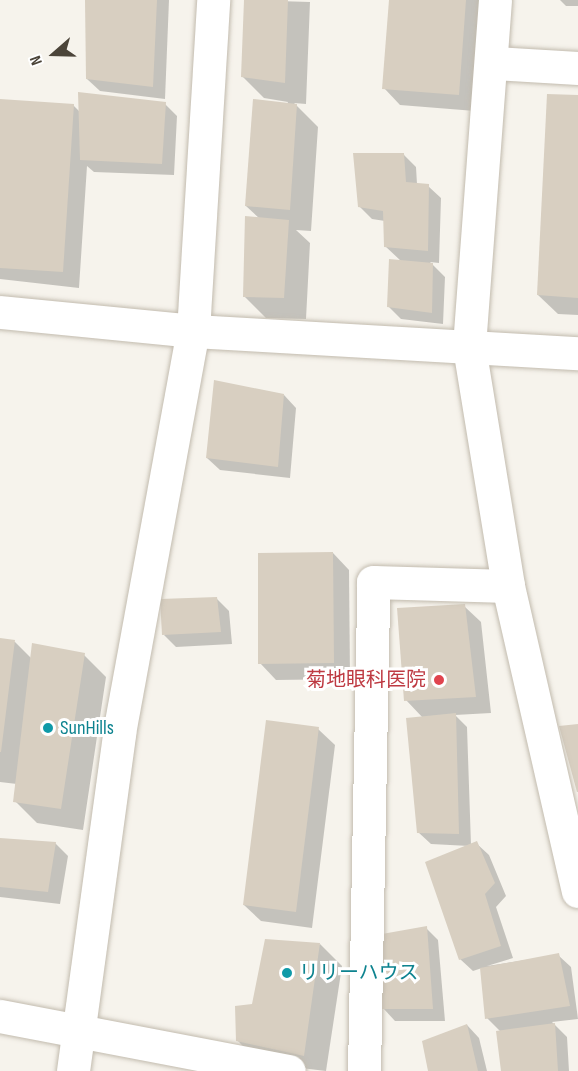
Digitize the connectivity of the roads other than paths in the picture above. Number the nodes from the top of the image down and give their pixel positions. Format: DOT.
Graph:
graph roads {
  1 [pos="213,0"];
  2 [pos="495,0"];
  3 [pos="494,63"];
  4 [pos="578,68"];
  5 [pos="0,312"];
  6 [pos="193,331"];
  7 [pos="469,347"];
  8 [pos="578,353"];
  9 [pos="508,586"];
  10 [pos="578,891"];
  11 [pos="0,1016"];
  12 [pos="77,1028"];
  13 [pos="73,1071"];
  14 [pos="289,1071"];
  15 [pos="364,1071"];
  1 -- 6 [label="street"];
  2 -- 3 [label="street"];
  3 -- 4 [label="street"];
  3 -- 7 [label="street"];
  5 -- 6 [label="street"];
  6 -- 7 [label="street"];
  6 -- 12 [label="street"];
  7 -- 8 [label="street"];
  7 -- 9 [label="street"];
  9 -- 10 [label="street"];
  9 -- 15 [label="street"];
  11 -- 12 [label="street"];
  12 -- 13 [label="street"];
  12 -- 14 [label="street"];
}
